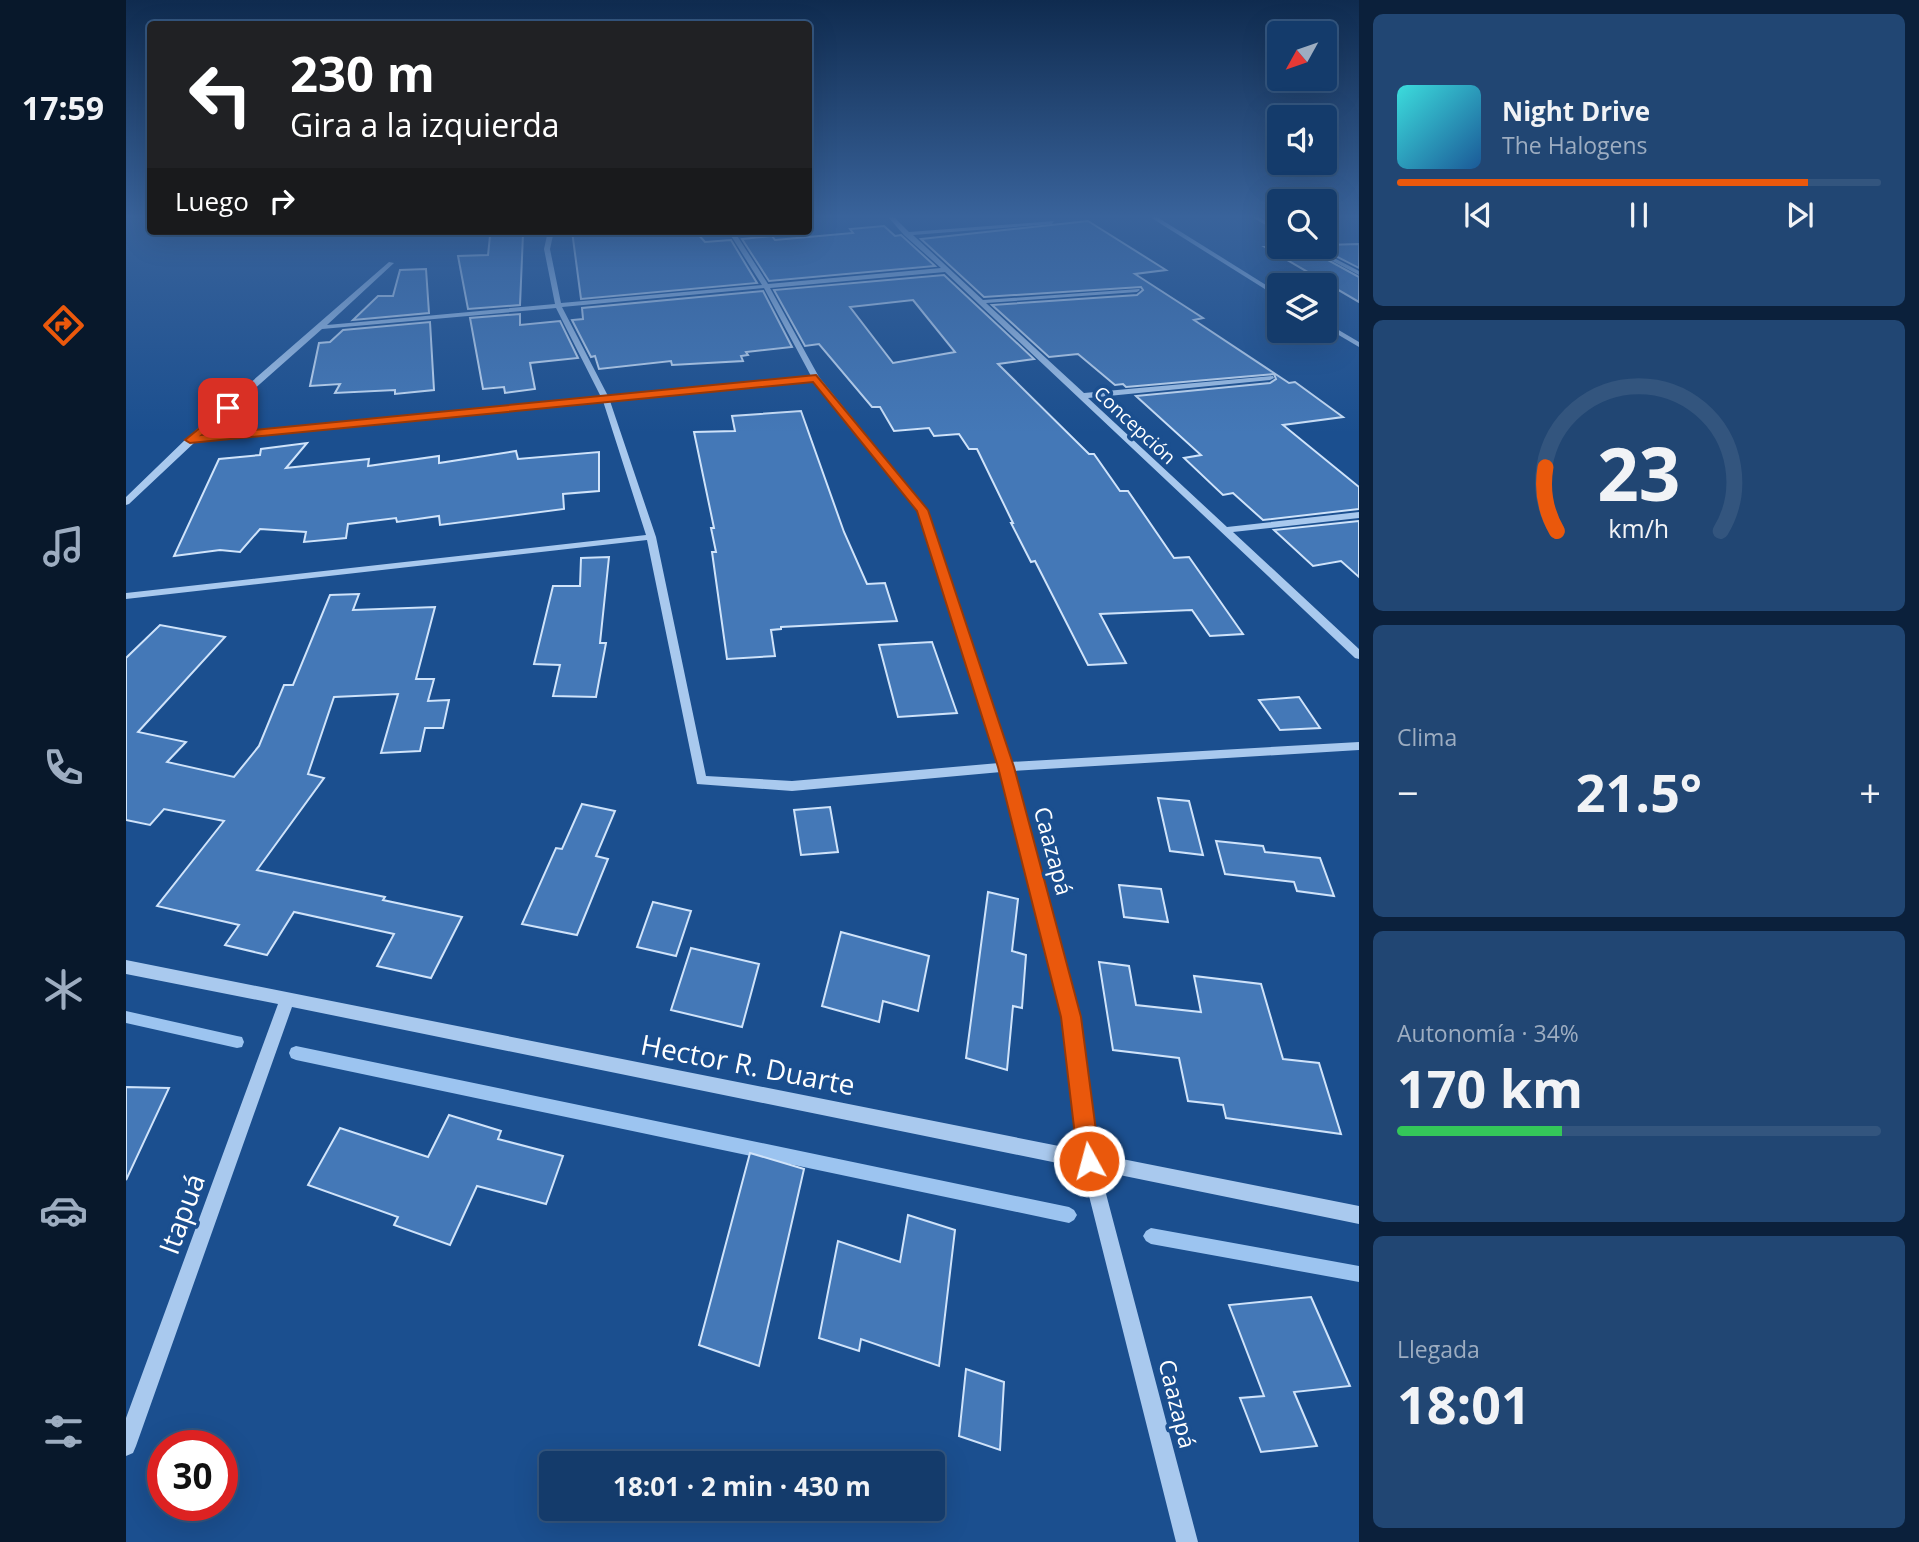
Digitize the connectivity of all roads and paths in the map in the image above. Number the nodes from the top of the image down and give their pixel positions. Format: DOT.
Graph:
graph roads {
  1 [pos="363,289"];
  2 [pos="555,289"];
  3 [pos="756,289"];
  4 [pos="768,289"];
  5 [pos="966,289"];
  6 [pos="1137,290"];
  7 [pos="980,302"];
  8 [pos="559,307"];
  9 [pos="322,327"];
  10 [pos="1337,331"];
  11 [pos="1359,345"];
  12 [pos="1270,377"];
  13 [pos="816,378"];
  14 [pos="1081,396"];
  15 [pos="606,399"];
  16 [pos="190,440"];
  17 [pos="126,502"];
  18 [pos="1359,515"];
  19 [pos="1224,530"];
  20 [pos="651,537"];
  21 [pos="126,596"];
  22 [pos="1359,655"];
  23 [pos="1359,746"];
  24 [pos="1006,767"];
  25 [pos="126,967"];
  26 [pos="288,1000"];
  27 [pos="1089,1161"];
  28 [pos="1359,1215"];
  29 [pos="126,1446"];
  30 [pos="1188,1542"];
  1 -- 9 [label="street"];
  2 -- 8 [label="street"];
  3 -- 8 [label="street"];
  4 -- 13 [label="street, Caazapá"];
  5 -- 7 [label="street, Concepción"];
  6 -- 7 [label="street"];
  7 -- 14 [label="street, Concepción"];
  8 -- 9 [label="street"];
  8 -- 15 [label="street"];
  9 -- 16 [label="street"];
  10 -- 11 [label="street"];
  12 -- 14 [label="street"];
  13 -- 15 [label="street"];
  13 -- 24 [label="street, Caazapá"];
  14 -- 19 [label="street, Concepción"];
  15 -- 16 [label="street"];
  15 -- 20 [label="street"];
  16 -- 17 [label="street"];
  18 -- 19 [label="street"];
  19 -- 22 [label="street, Concepción"];
  20 -- 21 [label="street"];
  20 -- 24 [label="street"];
  23 -- 24 [label="street"];
  24 -- 27 [label="street, Caazapá"];
  25 -- 26 [label="street, Hector R. Duarte"];
  26 -- 27 [label="street, Hector R. Duarte"];
  26 -- 29 [label="street, Itapuá"];
  27 -- 28 [label="street, Hector R. Duarte"];
  27 -- 30 [label="street, Caazapá"];
}
